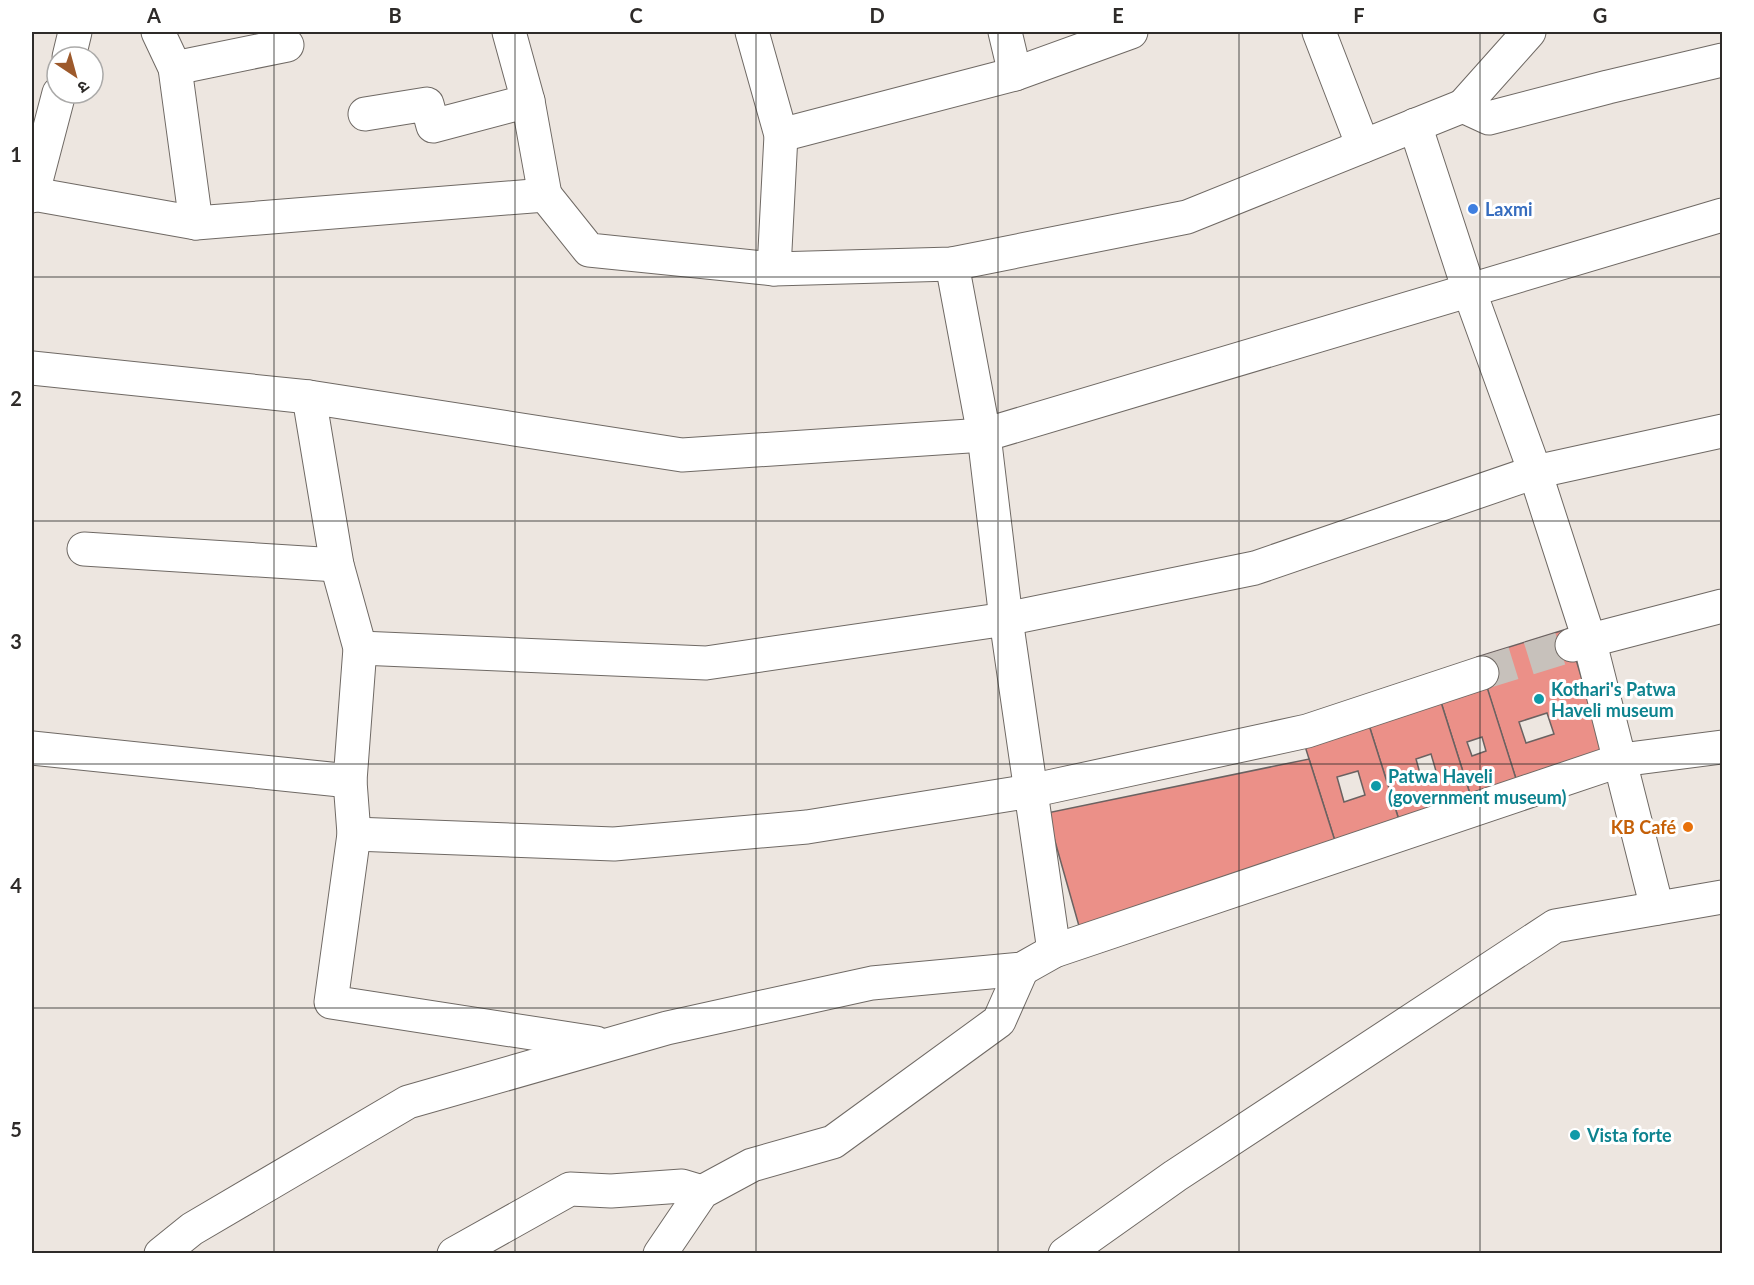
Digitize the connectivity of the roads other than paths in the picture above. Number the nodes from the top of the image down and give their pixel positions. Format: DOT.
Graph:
graph roads {
  1 [pos="158,32"];
  2 [pos="509,32"];
  3 [pos="752,32"];
  4 [pos="1005,32"];
  5 [pos="1131,32"];
  6 [pos="1319,32"];
  7 [pos="1529,32"];
  8 [pos="287,45"];
  9 [pos="1722,60"];
  10 [pos="175,68"];
  11 [pos="1016,74"];
  12 [pos="528,101"];
  13 [pos="56,105"];
  14 [pos="1463,106"];
  15 [pos="366,114"];
  16 [pos="1415,125"];
  17 [pos="781,135"];
  18 [pos="1363,146"];
  19 [pos="32,195"];
  20 [pos="545,195"];
  21 [pos="1722,215"];
  22 [pos="196,223"];
  23 [pos="952,264"];
  24 [pos="774,269"];
  25 [pos="1469,290"];
  26 [pos="32,368"];
  27 [pos="309,397"];
  28 [pos="1722,430"];
  29 [pos="984,435"];
  30 [pos="1534,472"];
  31 [pos="84,549"];
  32 [pos="337,565"];
  33 [pos="1722,606"];
  34 [pos="1006,619"];
  35 [pos="1581,642"];
  36 [pos="360,648"];
  37 [pos="1482,673"];
  38 [pos="1722,747"];
  39 [pos="32,748"];
  40 [pos="1621,760"];
  41 [pos="350,781"];
  42 [pos="1029,791"];
  43 [pos="354,834"];
  44 [pos="1722,897"];
  45 [pos="1657,908"];
  46 [pos="1054,951"];
  47 [pos="1022,969"];
  48 [pos="607,1045"];
  49 [pos="702,1192"];
  50 [pos="161,1254"];
  51 [pos="453,1254"];
  52 [pos="660,1254"];
  53 [pos="1065,1254"];
  1 -- 10 [label="street"];
  2 -- 12 [label="street"];
  3 -- 17 [label="street"];
  4 -- 11 [label="street"];
  5 -- 11 [label="street"];
  6 -- 18 [label="street"];
  7 -- 14 [label="street"];
  8 -- 10 [label="street"];
  9 -- 14 [label="street"];
  10 -- 22 [label="street"];
  11 -- 17 [label="street"];
  12 -- 15 [label="street"];
  12 -- 20 [label="street"];
  13 -- 19 [label="street"];
  14 -- 16 [label="street"];
  16 -- 18 [label="street"];
  16 -- 25 [label="street"];
  17 -- 24 [label="street"];
  18 -- 23 [label="street"];
  19 -- 22 [label="street"];
  20 -- 22 [label="street"];
  20 -- 24 [label="street"];
  21 -- 25 [label="street"];
  23 -- 24 [label="street"];
  23 -- 29 [label="street"];
  25 -- 29 [label="street"];
  25 -- 30 [label="street"];
  26 -- 27 [label="street"];
  27 -- 29 [label="street"];
  27 -- 32 [label="street"];
  28 -- 30 [label="street"];
  29 -- 34 [label="street"];
  30 -- 34 [label="street"];
  30 -- 35 [label="street"];
  31 -- 32 [label="street"];
  32 -- 36 [label="street"];
  33 -- 35 [label="street"];
  34 -- 36 [label="street"];
  34 -- 42 [label="street"];
  35 -- 40 [label="street"];
  36 -- 41 [label="street"];
  37 -- 42 [label="street"];
  38 -- 40 [label="street"];
  39 -- 41 [label="street"];
  40 -- 45 [label="street"];
  40 -- 46 [label="street"];
  41 -- 43 [label="street"];
  42 -- 43 [label="street"];
  42 -- 46 [label="street"];
  43 -- 48 [label="street"];
  44 -- 45 [label="street"];
  45 -- 53 [label="street"];
  46 -- 47 [label="street"];
  47 -- 48 [label="street"];
  47 -- 49 [label="street"];
  48 -- 50 [label="street"];
  49 -- 51 [label="street"];
  49 -- 52 [label="street"];
}
